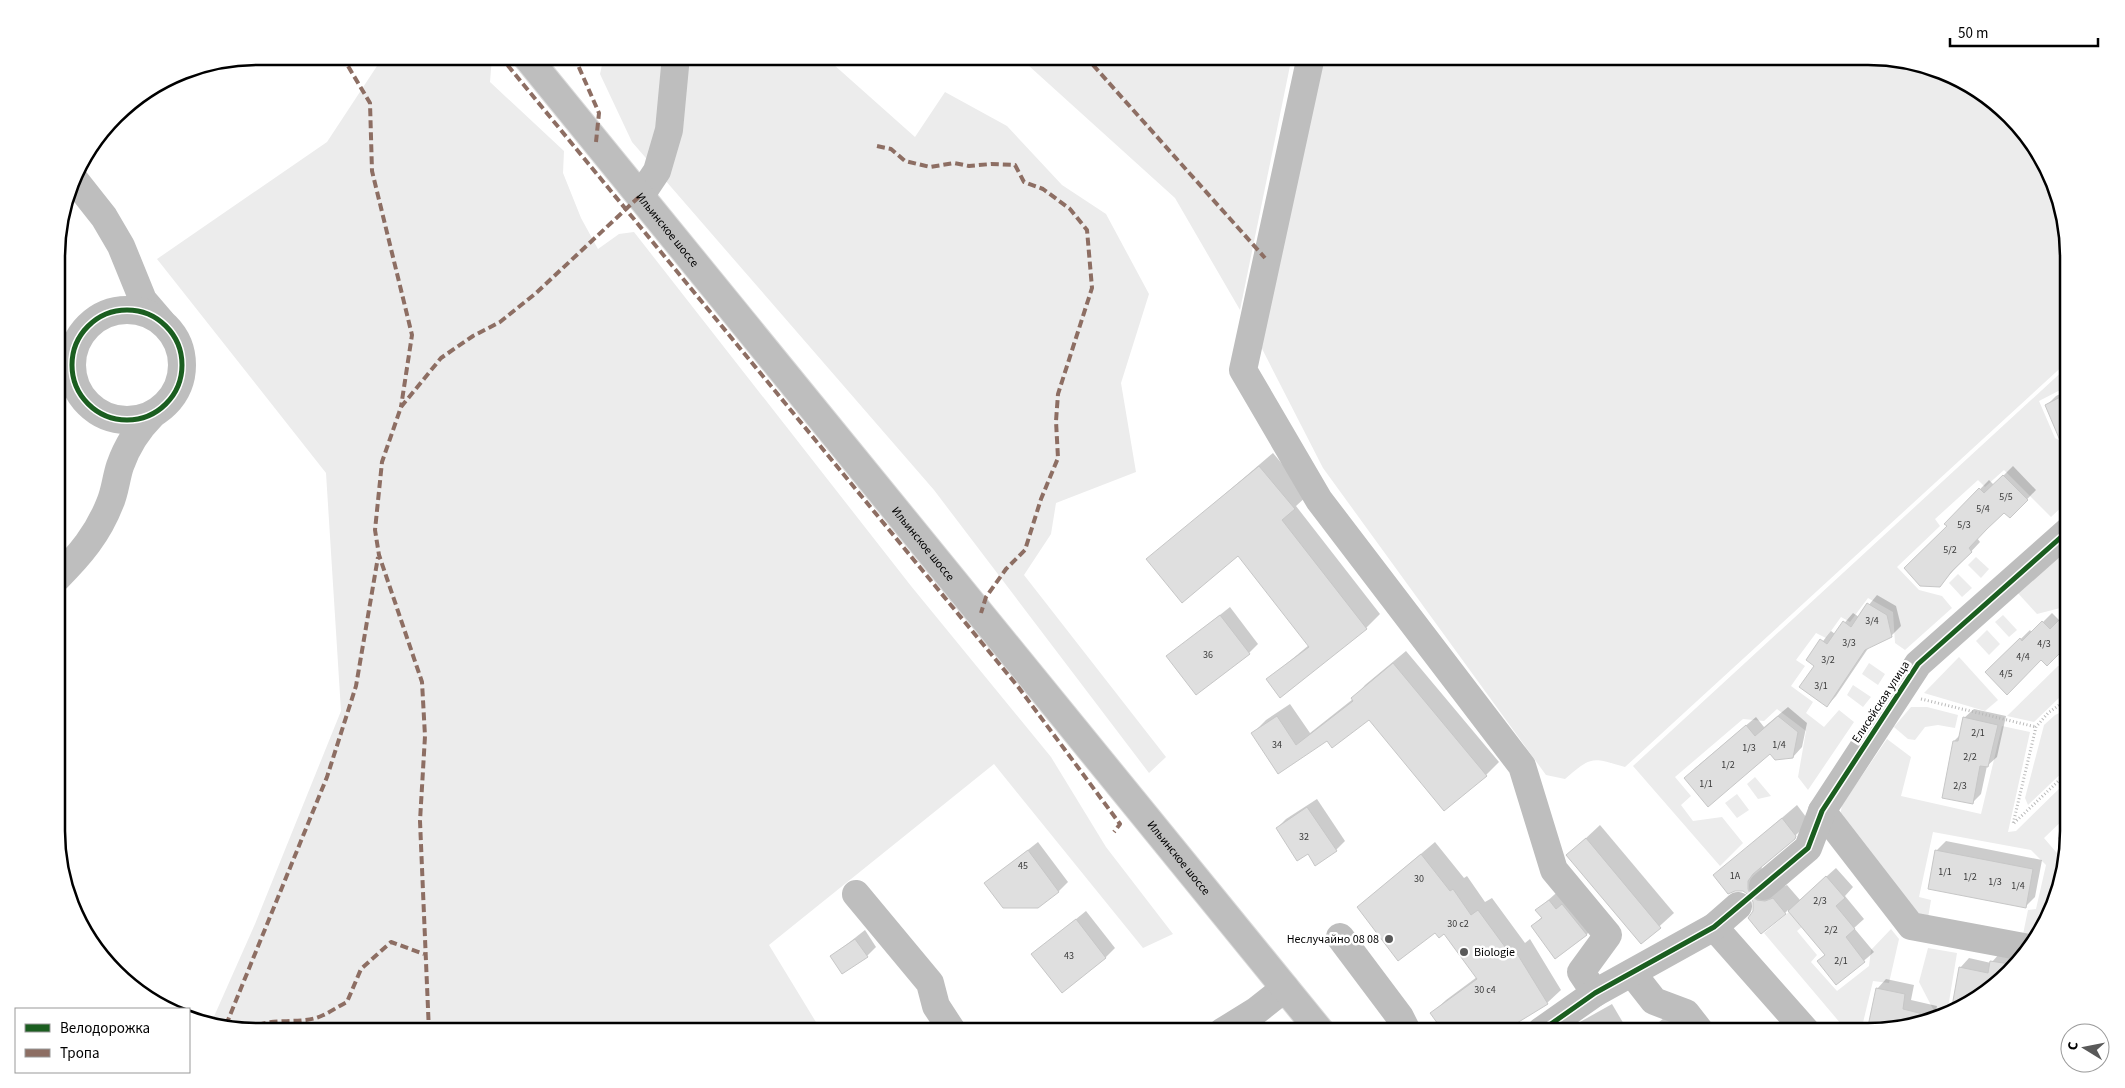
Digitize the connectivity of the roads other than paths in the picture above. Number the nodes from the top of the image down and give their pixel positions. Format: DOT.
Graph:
graph roads {
  1 [pos="533,65"];
  2 [pos="675,65"];
  3 [pos="1309,65"];
  4 [pos="79,185"];
  5 [pos="641,195"];
  6 [pos="121,246"];
  7 [pos="102,315"];
  8 [pos="161,320"];
  9 [pos="104,415"];
  10 [pos="152,415"];
  11 [pos="120,466"];
  12 [pos="2060,538"];
  13 [pos="65,569"];
  14 [pos="1822,812"];
  15 [pos="1763,886"];
  16 [pos="856,894"];
  17 [pos="1738,906"];
  18 [pos="1714,927"];
  19 [pos="1340,937"];
  20 [pos="2021,947"];
  21 [pos="1632,973"];
  22 [pos="1285,988"];
  23 [pos="1595,993"];
  24 [pos="947,1023"];
  25 [pos="1237,1023"];
  26 [pos="1313,1023"];
  27 [pos="1403,1023"];
  28 [pos="1552,1023"];
  29 [pos="1694,1023"];
  30 [pos="1799,1023"];
  1 -- 5 [label="street, Ильинское шоссе"];
  2 -- 5 [label="street"];
  3 -- 23 [label="street"];
  4 -- 6 [label="street"];
  5 -- 22 [label="street, Ильинское шоссе"];
  6 -- 7 [label="street"];
  6 -- 8 [label="street"];
  7 -- 8 [label="street"];
  7 -- 9 [label="street"];
  8 -- 10 [label="street"];
  9 -- 10 [label="street"];
  9 -- 11 [label="street"];
  10 -- 11 [label="street"];
  11 -- 13 [label="street"];
  12 -- 14 [label="street, Елисейская улица"];
  14 -- 15 [label="street, Елисейская улица"];
  14 -- 20 [label="street"];
  16 -- 24 [label="street"];
  17 -- 18 [label="street"];
  18 -- 21 [label="street"];
  18 -- 30 [label="street"];
  19 -- 27 [label="street"];
  21 -- 23 [label="street"];
  21 -- 29 [label="street"];
  22 -- 25 [label="street"];
  22 -- 26 [label="street, Ильинское шоссе"];
  23 -- 28 [label="street"];
}
